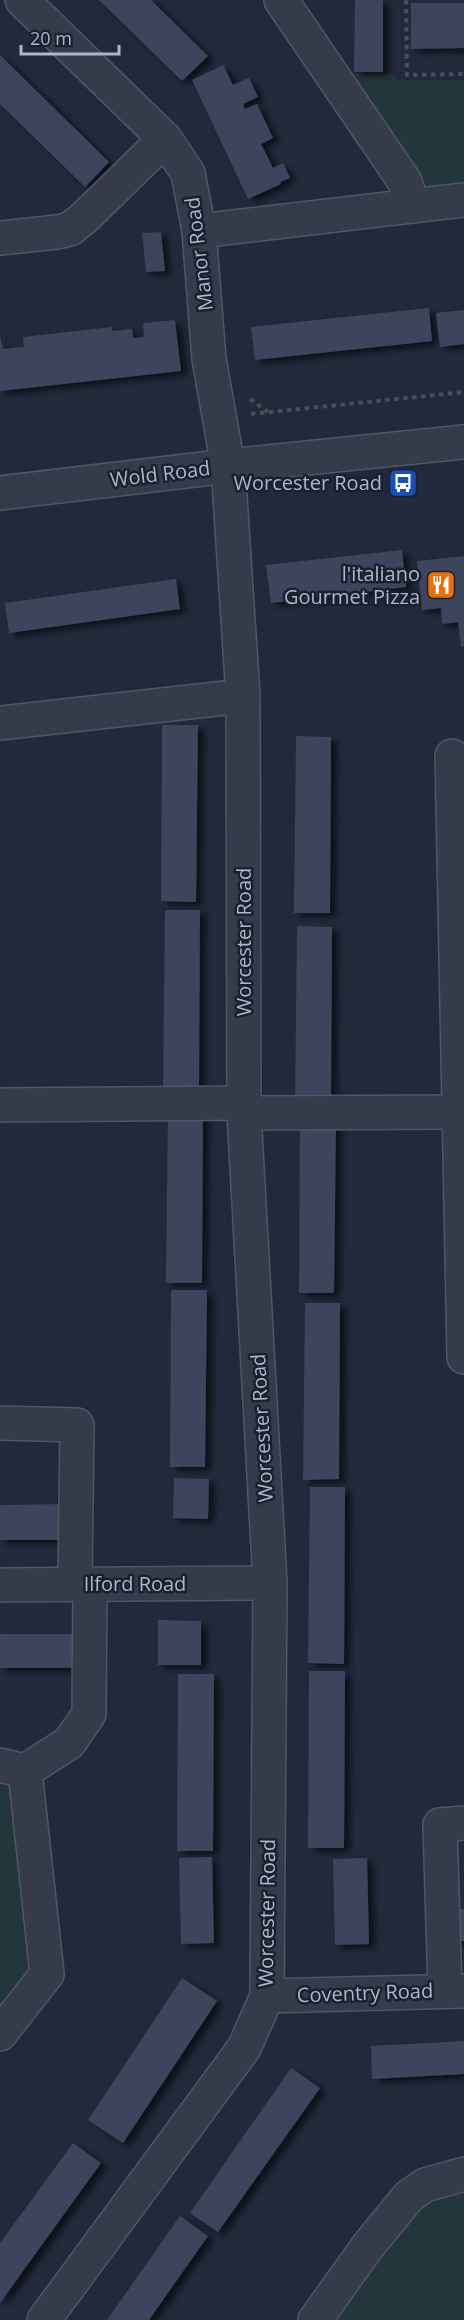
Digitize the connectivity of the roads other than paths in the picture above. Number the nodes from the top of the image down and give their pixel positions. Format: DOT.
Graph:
graph roads {
  1 [pos="22,0"];
  2 [pos="281,0"];
  3 [pos="165,139"];
  4 [pos="464,200"];
  5 [pos="413,206"];
  6 [pos="199,231"];
  7 [pos="0,238"];
  8 [pos="464,442"];
  9 [pos="228,466"];
  10 [pos="0,493"];
  11 [pos="243,696"];
  12 [pos="0,723"];
  13 [pos="452,756"];
  14 [pos="0,1105"];
  15 [pos="244,1108"];
  16 [pos="459,1112"];
  17 [pos="464,1357"];
  18 [pos="0,1423"];
  19 [pos="270,1583"];
  20 [pos="83,1584"];
  21 [pos="0,1585"];
  22 [pos="12,1768"];
  23 [pos="464,1823"];
  24 [pos="454,1991"];
  25 [pos="267,1996"];
  26 [pos="0,2034"];
  27 [pos="464,2174"];
  28 [pos="44,2320"];
  29 [pos="315,2320"];
  1 -- 3 [label="street, Manor Road"];
  2 -- 5 [label="street"];
  3 -- 6 [label="street, Manor Road"];
  3 -- 7 [label="street"];
  4 -- 5 [label="street"];
  5 -- 6 [label="street"];
  6 -- 9 [label="street, Manor Road"];
  8 -- 9 [label="street, Wold Road"];
  9 -- 10 [label="street, Wold Road"];
  9 -- 11 [label="street, Worcester Road"];
  11 -- 12 [label="street"];
  11 -- 15 [label="street, Worcester Road"];
  13 -- 16 [label="street"];
  14 -- 15 [label="street"];
  15 -- 16 [label="street"];
  15 -- 19 [label="street, Worcester Road"];
  16 -- 17 [label="street"];
  18 -- 20 [label="street"];
  19 -- 20 [label="street, Ilford Road"];
  19 -- 25 [label="street, Worcester Road"];
  20 -- 21 [label="street, Ilford Road"];
  20 -- 22 [label="street"];
  22 -- 26 [label="street"];
  23 -- 24 [label="street"];
  24 -- 25 [label="street, Coventry Road"];
  25 -- 28 [label="street, Worcester Road"];
  27 -- 29 [label="street"];
}
